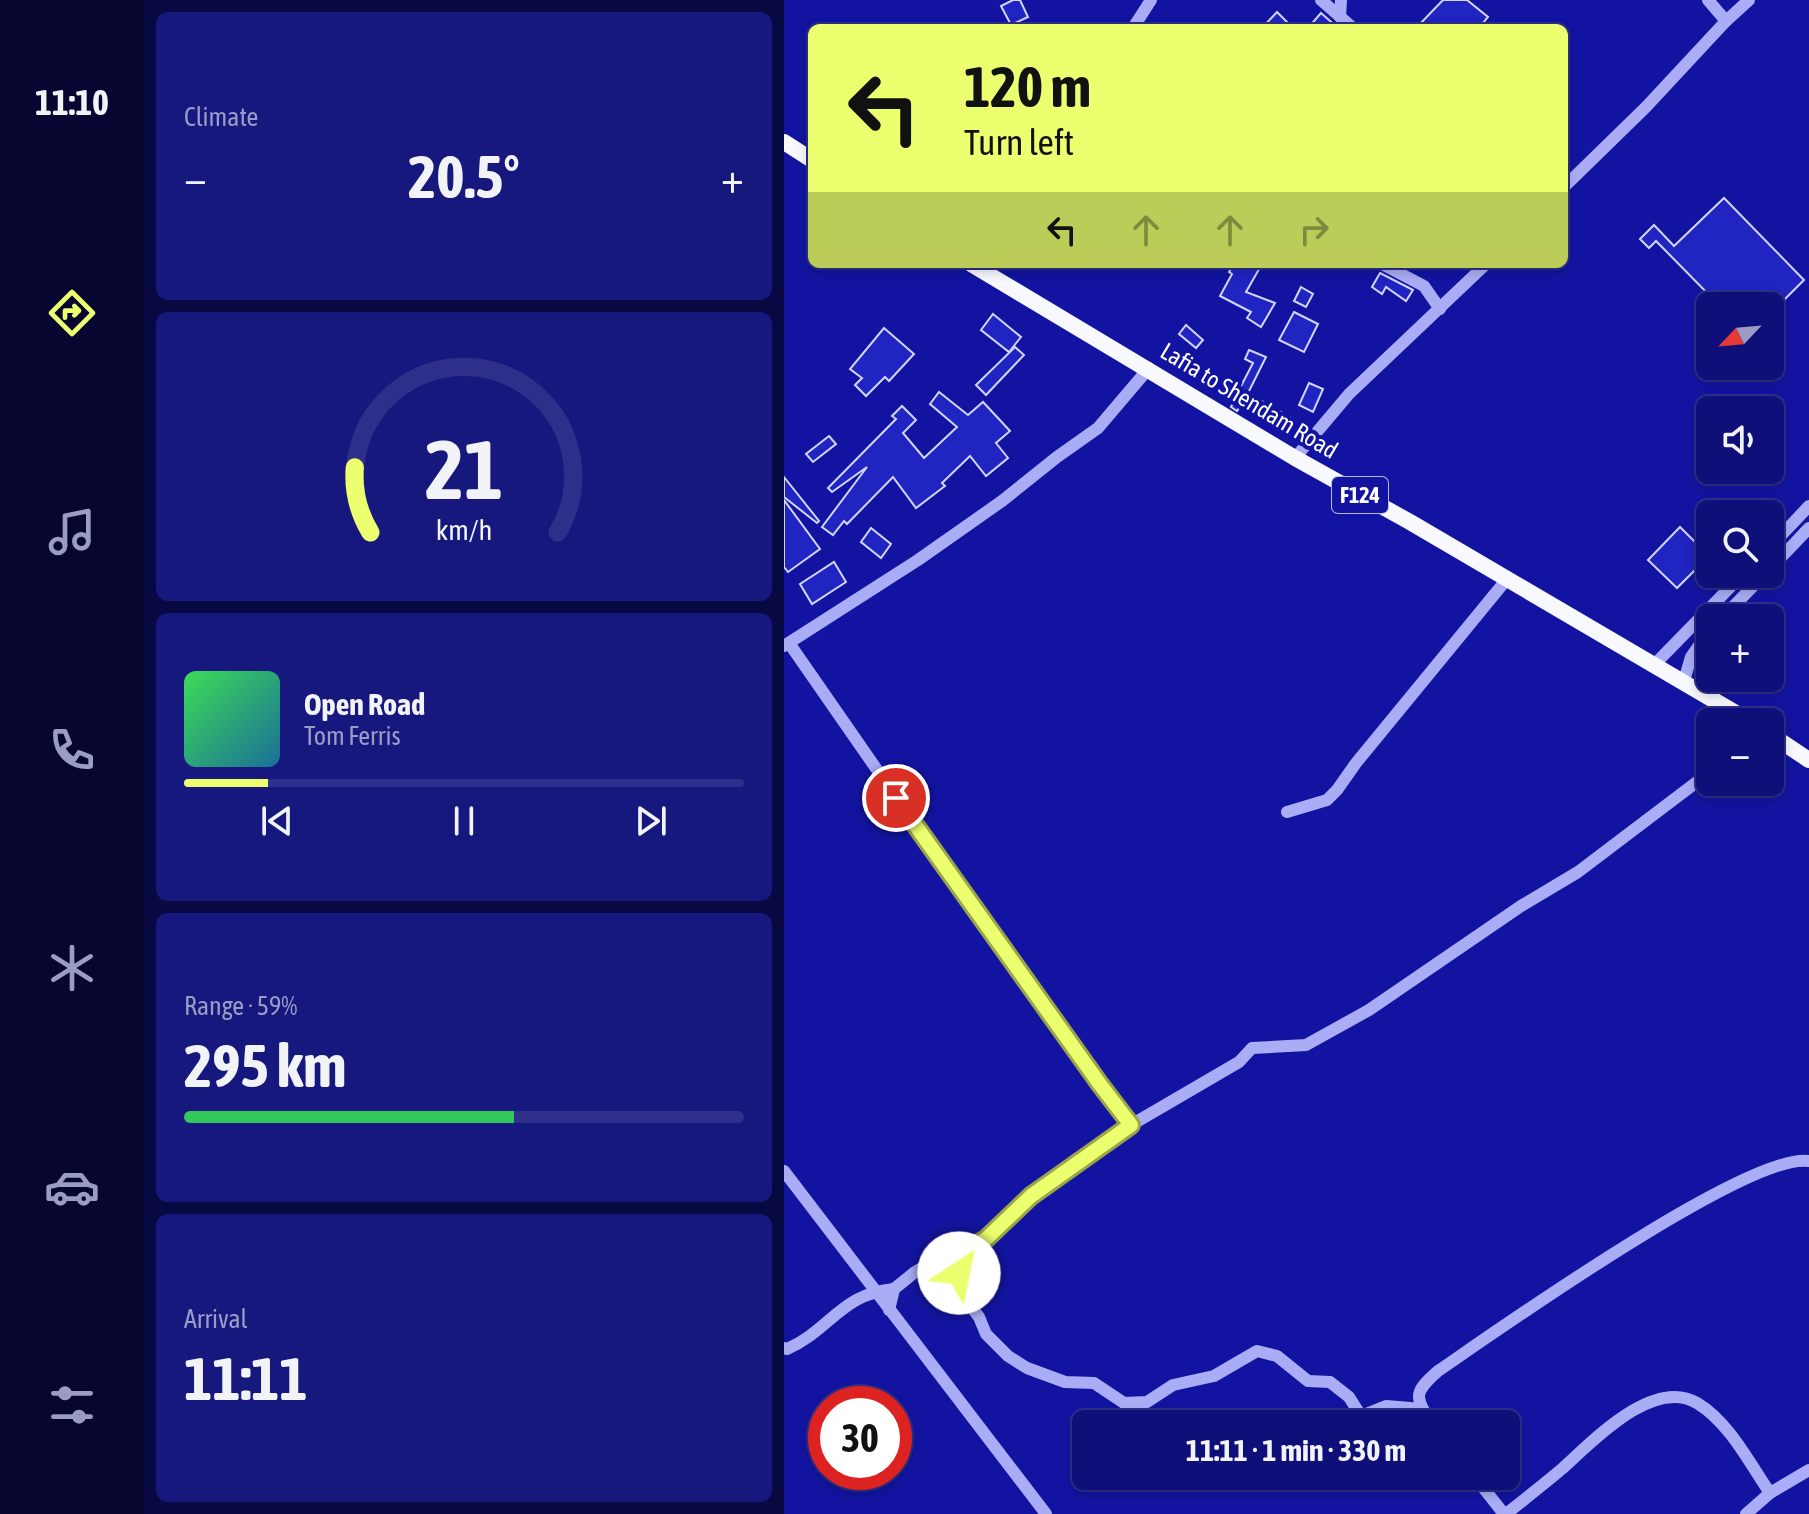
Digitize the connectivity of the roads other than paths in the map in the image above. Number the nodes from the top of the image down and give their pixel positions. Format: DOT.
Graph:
graph roads {
  1 [pos="1151,0"];
  2 [pos="1341,0"];
  3 [pos="1708,0"];
  4 [pos="1749,0"];
  5 [pos="1323,1"];
  6 [pos="1340,17"];
  7 [pos="1726,21"];
  8 [pos="1136,24"];
  9 [pos="1348,24"];
  10 [pos="784,142"];
  11 [pos="808,157"];
  12 [pos="1568,183"];
  13 [pos="978,268"];
  14 [pos="1390,268"];
  15 [pos="1482,268"];
  16 [pos="1440,309"];
  17 [pos="1149,368"];
  18 [pos="1295,458"];
  19 [pos="1809,506"];
  20 [pos="1809,528"];
  21 [pos="1784,532"];
  22 [pos="1784,554"];
  23 [pos="1507,579"];
  24 [pos="1729,588"];
  25 [pos="1751,588"];
  26 [pos="1736,604"];
  27 [pos="786,644"];
  28 [pos="1696,650"];
  29 [pos="1654,665"];
  30 [pos="1684,681"];
  31 [pos="1728,708"];
  32 [pos="1784,743"];
  33 [pos="1809,760"];
  34 [pos="1696,783"];
  35 [pos="1287,812"];
  36 [pos="1131,1125"];
  37 [pos="1809,1161"];
  38 [pos="784,1171"];
  39 [pos="965,1251"];
  40 [pos="894,1289"];
  41 [pos="875,1291"];
  42 [pos="889,1310"];
  43 [pos="784,1348"];
  44 [pos="1422,1409"];
  45 [pos="1809,1470"];
  46 [pos="1485,1490"];
  47 [pos="1770,1493"];
  48 [pos="1046,1514"];
  49 [pos="1505,1514"];
  50 [pos="1746,1514"];
  1 -- 8 [label="street"];
  2 -- 6 [label="street"];
  3 -- 7 [label="street"];
  4 -- 7 [label="street"];
  5 -- 6 [label="street"];
  6 -- 9 [label="street"];
  7 -- 12 [label="street"];
  10 -- 11 [label="main road"];
  13 -- 17 [label="main road, Lafia to Shendam Road / F124"];
  14 -- 16 [label="street"];
  15 -- 16 [label="street"];
  16 -- 18 [label="street"];
  17 -- 18 [label="main road, Lafia to Shendam Road / F124"];
  17 -- 27 [label="street"];
  18 -- 23 [label="main road, Lafia to Shendam Road / F124"];
  19 -- 21 [label="street"];
  20 -- 22 [label="street"];
  23 -- 29 [label="main road, Lafia to Shendam Road / F124"];
  23 -- 35 [label="street"];
  24 -- 29 [label="street"];
  25 -- 26 [label="street"];
  27 -- 36 [label="street"];
  28 -- 30 [label="street"];
  29 -- 30 [label="main road, Lafia to Shendam Road / F124"];
  30 -- 31 [label="main road, Lafia to Shendam Road / F124"];
  32 -- 33 [label="main road"];
  34 -- 36 [label="street"];
  36 -- 39 [label="street"];
  37 -- 44 [label="street"];
  38 -- 41 [label="street"];
  39 -- 40 [label="street"];
  39 -- 44 [label="street"];
  40 -- 41 [label="street"];
  40 -- 42 [label="street"];
  41 -- 42 [label="street"];
  41 -- 43 [label="street"];
  42 -- 48 [label="street"];
  45 -- 47 [label="street"];
  46 -- 49 [label="street"];
  47 -- 49 [label="street"];
  47 -- 50 [label="street"];
}
